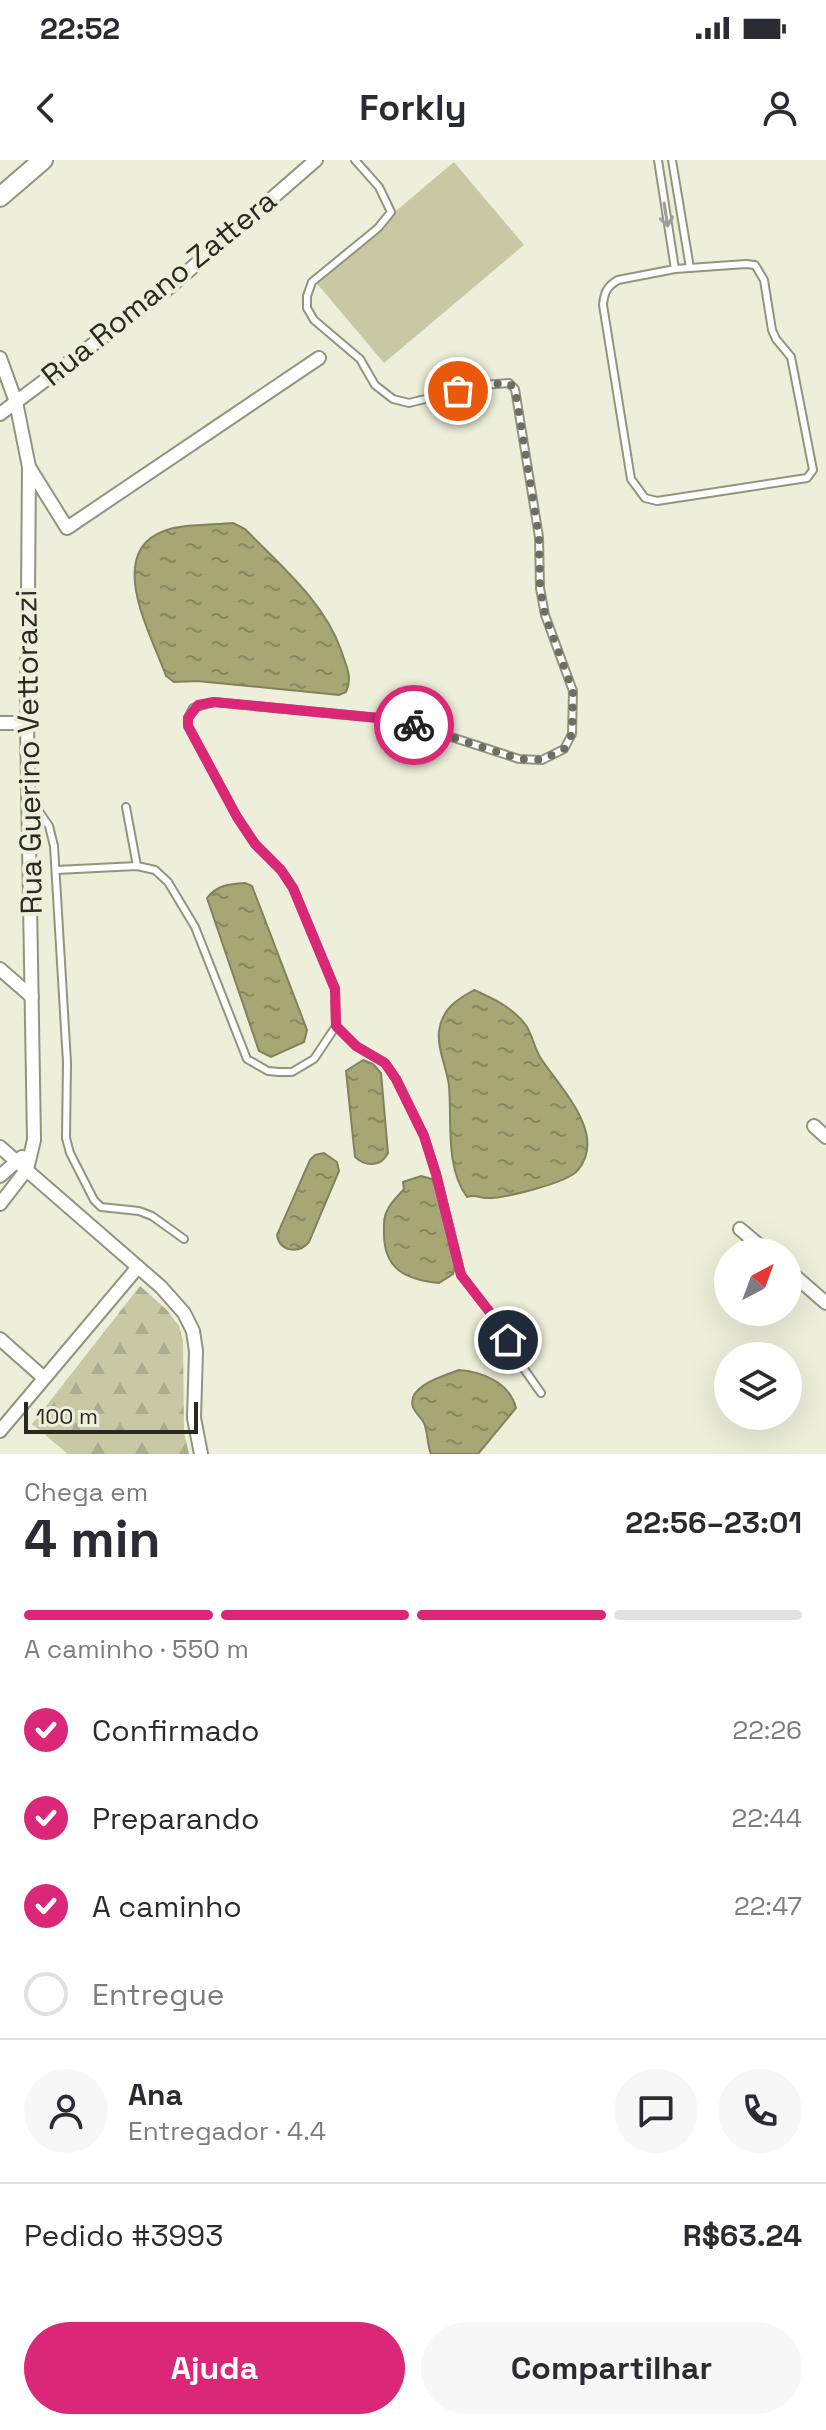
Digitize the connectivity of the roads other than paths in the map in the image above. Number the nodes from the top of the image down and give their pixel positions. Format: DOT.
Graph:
graph roads {
  1 [pos="43,160"];
  2 [pos="316,160"];
  3 [pos="355,160"];
  4 [pos="658,160"];
  5 [pos="672,160"];
  6 [pos="0,197"];
  7 [pos="690,268"];
  8 [pos="675,269"];
  9 [pos="0,358"];
  10 [pos="319,358"];
  11 [pos="16,402"];
  12 [pos="0,414"];
  13 [pos="29,467"];
  14 [pos="0,723"];
  15 [pos="27,723"];
  16 [pos="30,798"];
  17 [pos="126,807"];
  18 [pos="137,866"];
  19 [pos="56,870"];
  20 [pos="0,969"];
  21 [pos="32,997"];
  22 [pos="336,1026"];
  23 [pos="814,1126"];
  24 [pos="826,1137"];
  25 [pos="0,1147"];
  26 [pos="22,1165"];
  27 [pos="0,1176"];
  28 [pos="0,1204"];
  29 [pos="740,1229"];
  30 [pos="751,1238"];
  31 [pos="184,1239"];
  32 [pos="138,1267"];
  33 [pos="802,1282"];
  34 [pos="826,1303"];
  35 [pos="0,1339"];
  36 [pos="44,1378"];
  37 [pos="541,1393"];
  38 [pos="0,1431"];
  39 [pos="201,1454"];
  1 -- 6 [label="street"];
  2 -- 11 [label="street, Rua Romano Zattera"];
  3 -- 22 [label="lane"];
  4 -- 8 [label="lane, one-way"];
  5 -- 7 [label="lane"];
  7 -- 8 [label="lane"];
  7 -- 8 [label="lane"];
  9 -- 11 [label="street, Rua Guerino Vettorazzi"];
  10 -- 13 [label="street"];
  11 -- 12 [label="street, Rua Romano Zattera"];
  11 -- 13 [label="street, Rua Guerino Vettorazzi"];
  13 -- 15 [label="street, Rua Guerino Vettorazzi"];
  14 -- 15 [label="street"];
  15 -- 16 [label="street, Rua Guerino Vettorazzi"];
  16 -- 19 [label="lane"];
  16 -- 21 [label="street, Rua Guerino Vettorazzi"];
  17 -- 18 [label="lane"];
  18 -- 19 [label="lane"];
  18 -- 22 [label="lane"];
  19 -- 31 [label="lane"];
  20 -- 21 [label="street"];
  21 -- 26 [label="street, Rua Guerino Vettorazzi"];
  22 -- 37 [label="lane"];
  23 -- 24 [label="street"];
  25 -- 26 [label="street"];
  26 -- 27 [label="street"];
  26 -- 28 [label="street"];
  26 -- 32 [label="street"];
  29 -- 30 [label="street"];
  32 -- 36 [label="street"];
  32 -- 39 [label="street"];
  33 -- 34 [label="street"];
  35 -- 36 [label="street"];
  36 -- 38 [label="street"];
}
